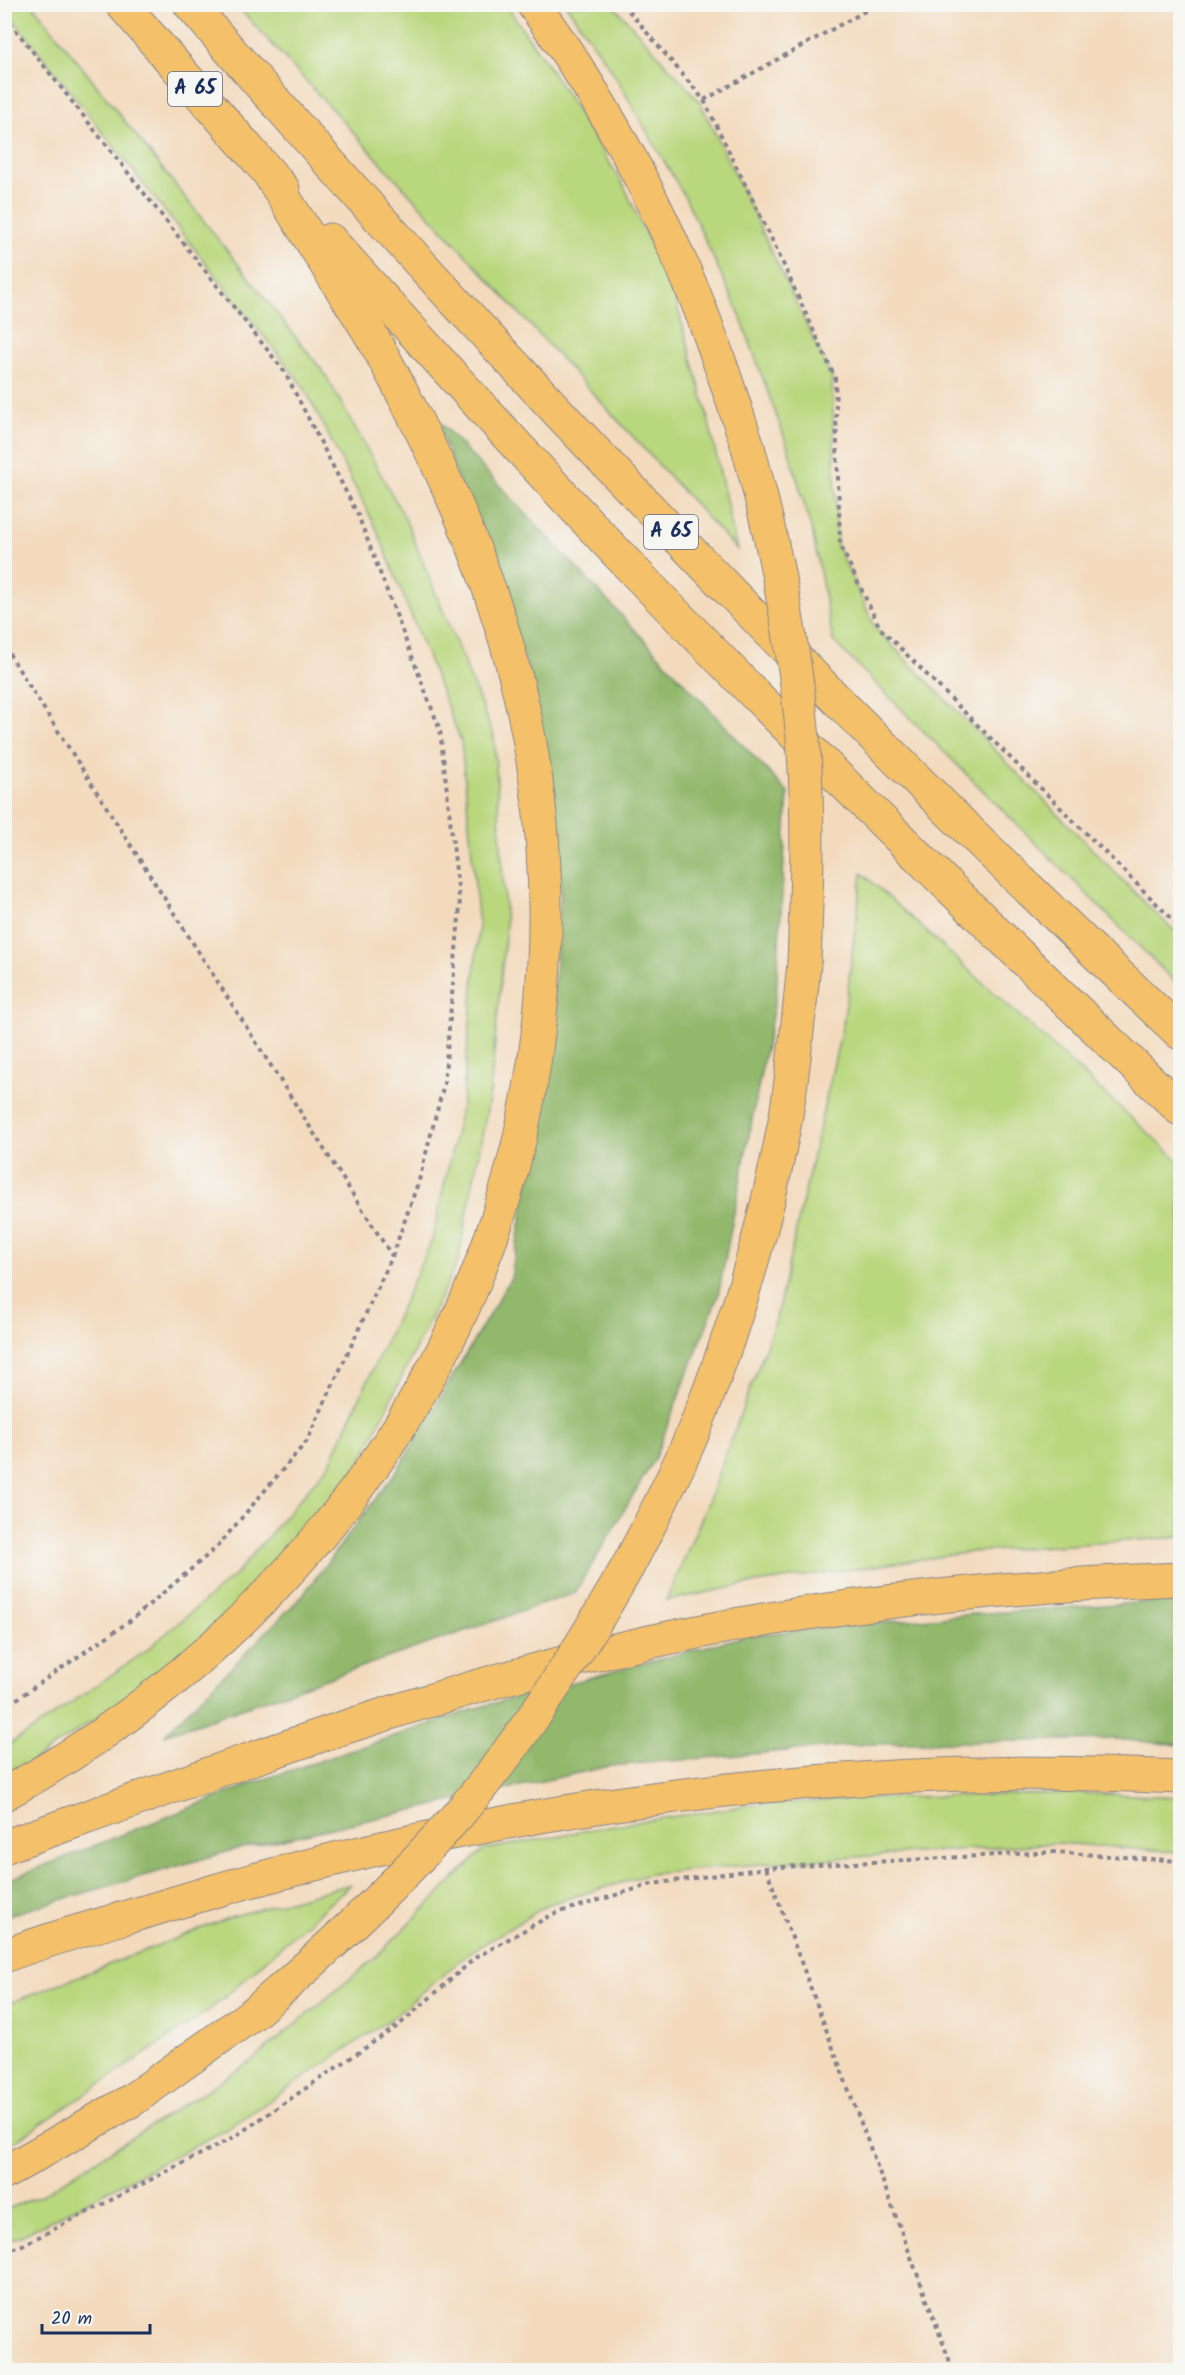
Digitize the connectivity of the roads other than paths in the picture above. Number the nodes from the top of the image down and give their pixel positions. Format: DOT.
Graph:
graph roads {
  1 [pos="122,4"];
  2 [pos="190,4"];
  3 [pos="533,4"];
  4 [pos="268,172"];
  5 [pos="1180,1033"];
  6 [pos="1180,1109"];
  7 [pos="1180,1579"];
  8 [pos="1180,1777"];
  9 [pos="4,1794"];
  10 [pos="4,1847"];
  11 [pos="4,1956"];
  12 [pos="4,2173"];
  1 -- 4 [label="highway, A 65"];
  2 -- 5 [label="highway, A 65"];
  3 -- 12 [label="highway, bridge"];
  4 -- 6 [label="highway, A 65"];
  4 -- 9 [label="highway"];
  7 -- 10 [label="highway"];
  8 -- 11 [label="highway"];
}
